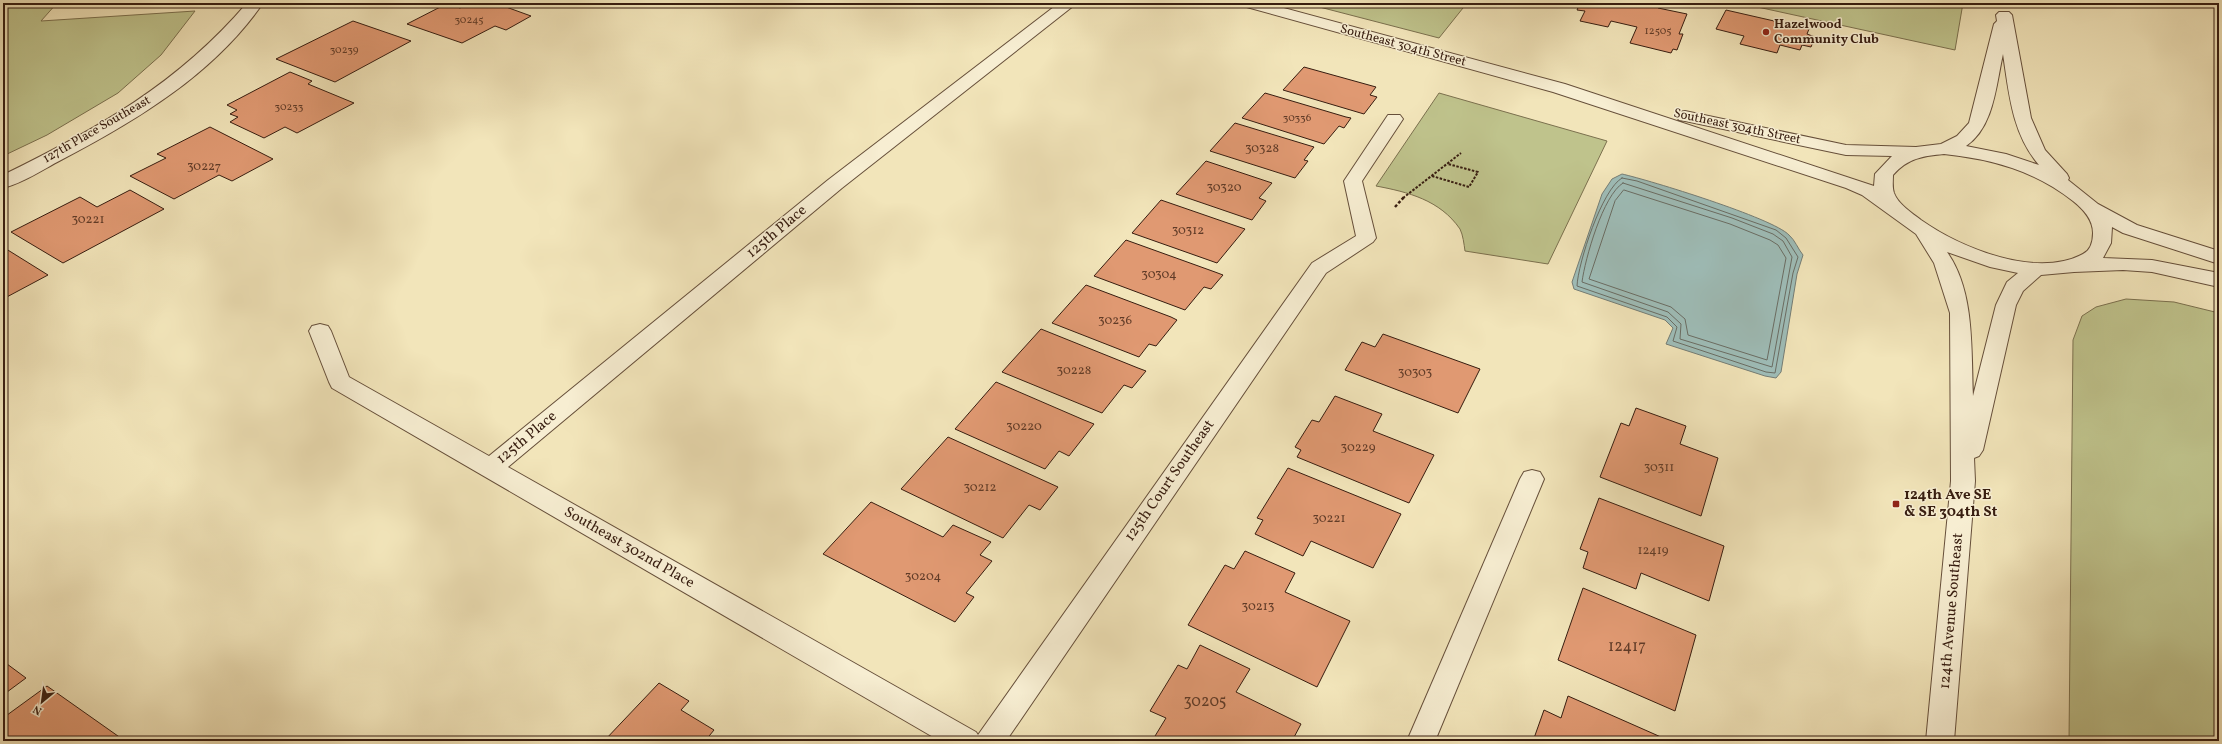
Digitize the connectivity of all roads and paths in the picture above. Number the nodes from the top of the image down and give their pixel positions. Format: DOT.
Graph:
graph roads {
  1 [pos="255,3"];
  2 [pos="1070,3"];
  3 [pos="1248,3"];
  4 [pos="2004,9"];
  5 [pos="1559,88"];
  6 [pos="1394,119"];
  7 [pos="1944,148"];
  8 [pos="1916,151"];
  9 [pos="1461,153"];
  10 [pos="1447,164"];
  11 [pos="1431,176"];
  12 [pos="3,182"];
  13 [pos="2070,189"];
  14 [pos="2091,207"];
  15 [pos="1898,212"];
  16 [pos="1923,232"];
  17 [pos="1366,238"];
  18 [pos="2219,258"];
  19 [pos="2069,266"];
  20 [pos="2036,269"];
  21 [pos="2219,280"];
  22 [pos="320,331"];
  23 [pos="490,468"];
  24 [pos="1532,479"];
  25 [pos="1963,481"];
  26 [pos="966,741"];
  27 [pos="989,741"];
  28 [pos="1421,741"];
  29 [pos="1940,741"];
  1 -- 12 [label="street, 127th Place Southeast"];
  2 -- 23 [label="street, 125th Place"];
  3 -- 5 [label="street, Southeast 304th Street"];
  4 -- 7 [label="street"];
  4 -- 13 [label="street"];
  5 -- 8 [label="street, Southeast 304th Street"];
  5 -- 15 [label="street, Southeast 304th Street"];
  6 -- 17 [label="street"];
  7 -- 8 [label="street"];
  7 -- 13 [label="street"];
  8 -- 15 [label="street"];
  9 -- 10 [label="path"];
  10 -- 11 [label="path"];
  10 -- 11 [label="path"];
  11 -- 17 [label="path"];
  13 -- 14 [label="street"];
  14 -- 18 [label="street"];
  14 -- 19 [label="street"];
  15 -- 16 [label="street"];
  16 -- 20 [label="street"];
  16 -- 25 [label="street, 124th Avenue Southeast"];
  17 -- 27 [label="street, 125th Court Southeast"];
  19 -- 20 [label="street"];
  19 -- 21 [label="street"];
  20 -- 25 [label="street, 124th Avenue Southeast"];
  22 -- 23 [label="street, Southeast 302nd Place"];
  23 -- 26 [label="street, Southeast 302nd Place"];
  24 -- 28 [label="street"];
  25 -- 29 [label="street, 124th Avenue Southeast"];
}
